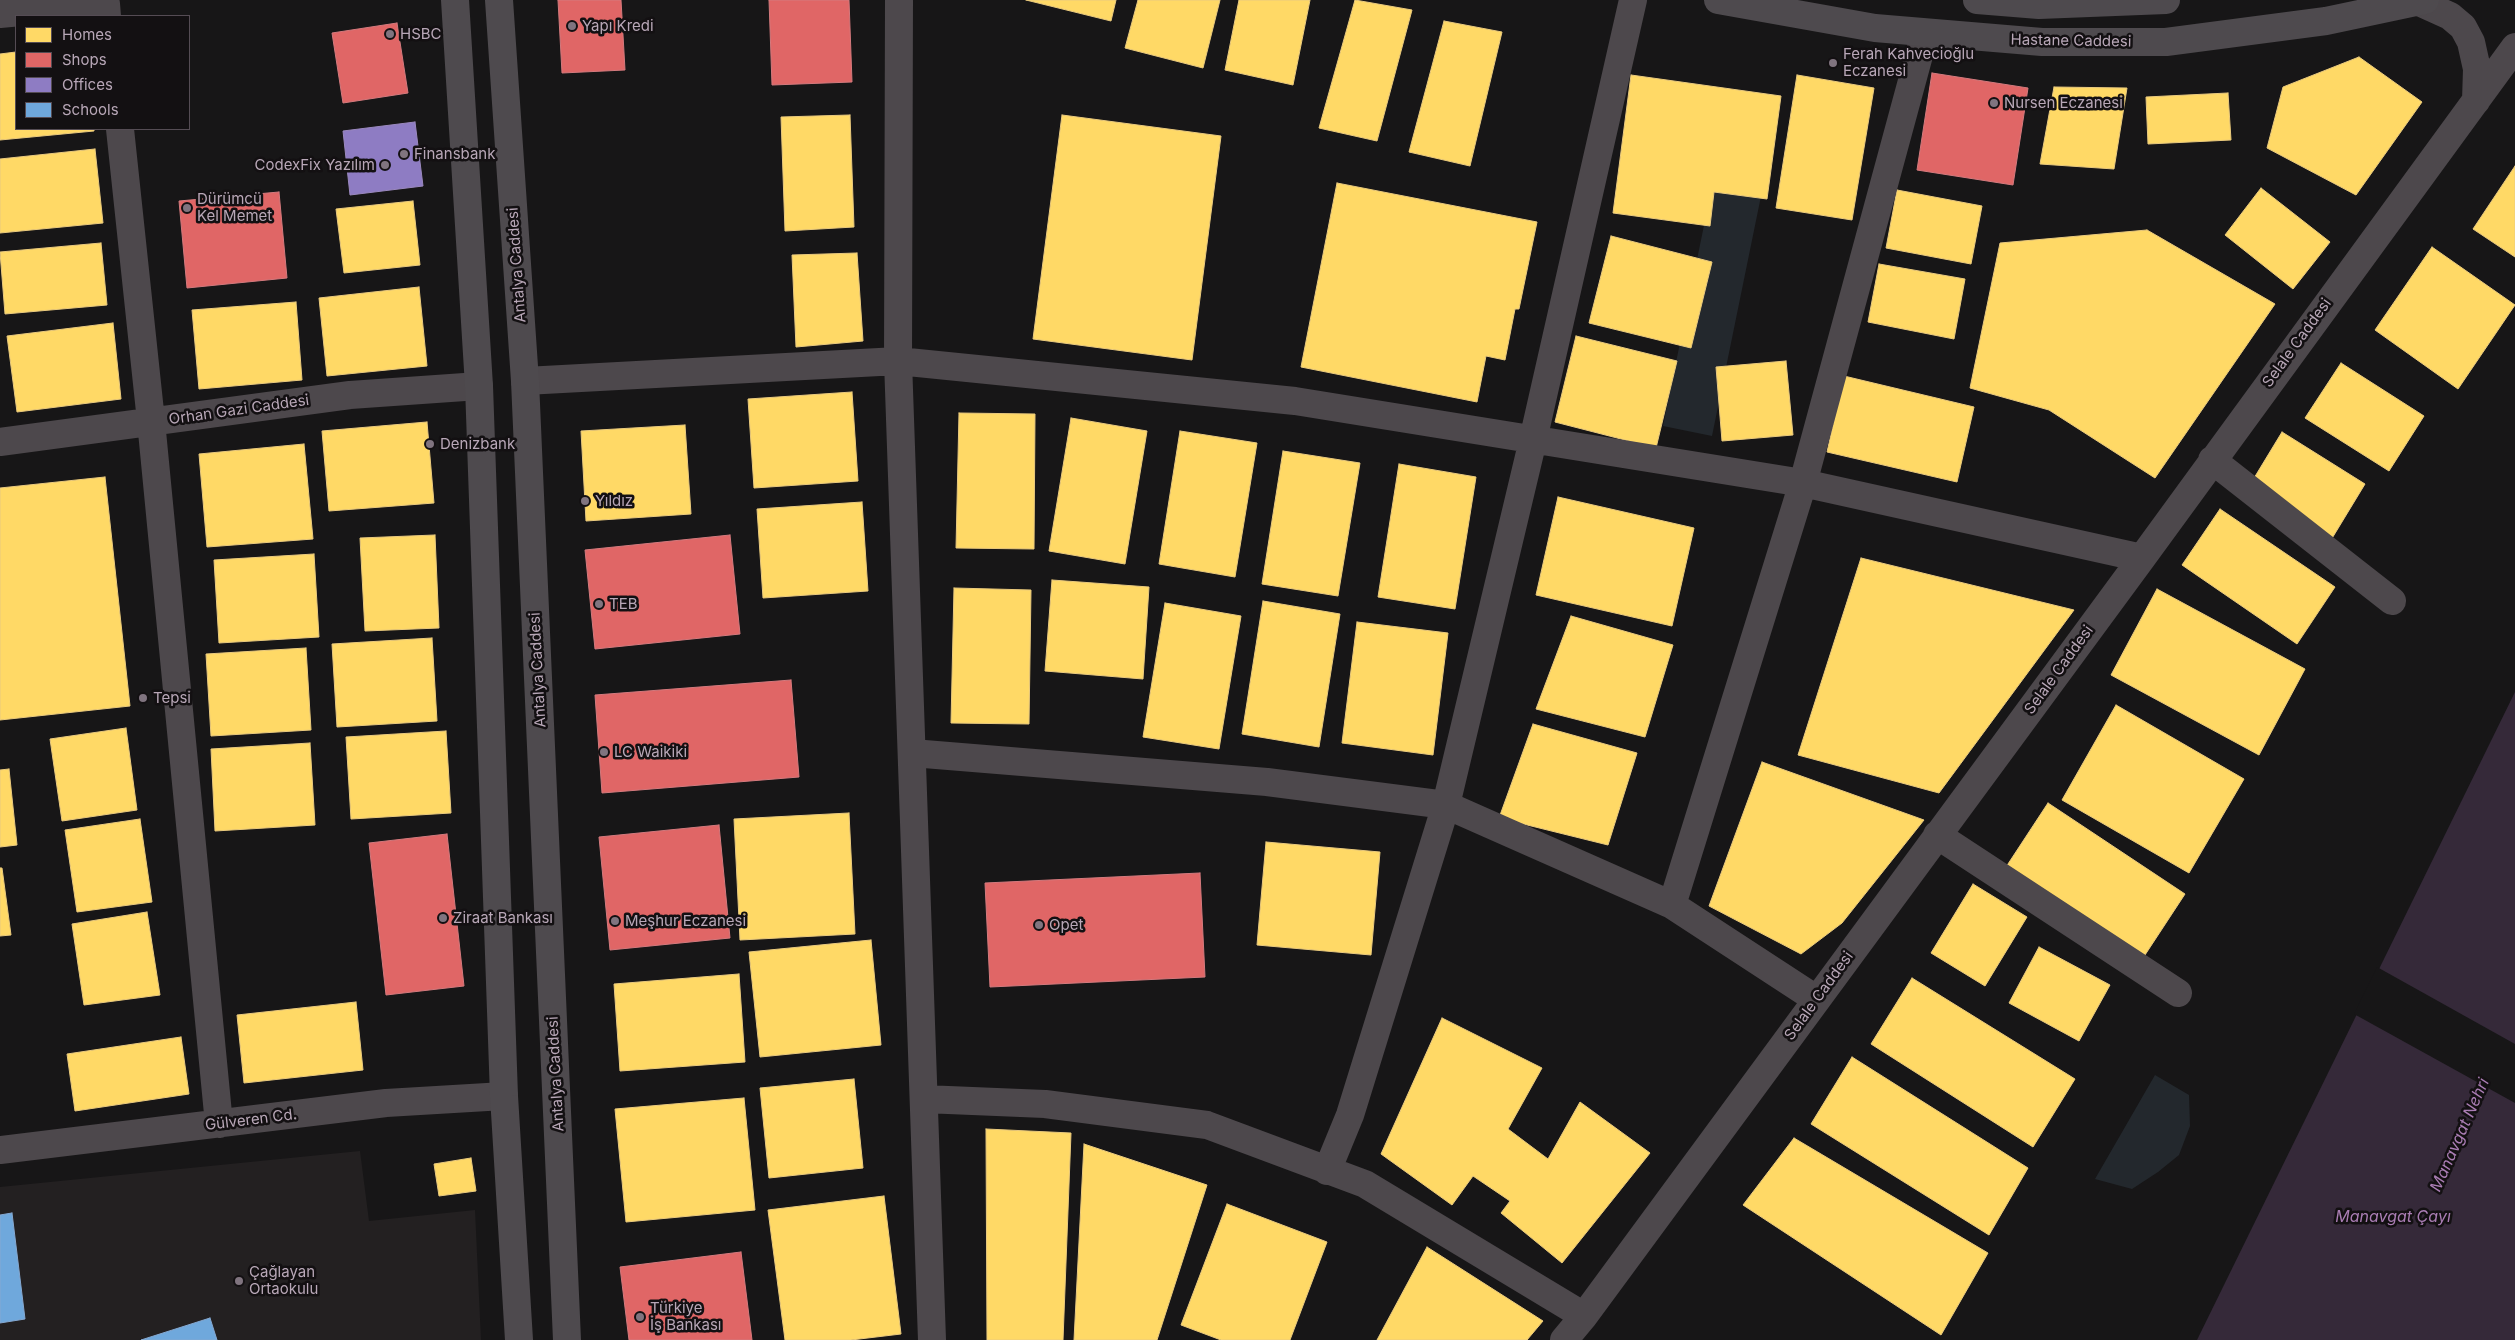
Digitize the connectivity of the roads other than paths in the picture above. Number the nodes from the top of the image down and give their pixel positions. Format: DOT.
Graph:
graph roads {
  1 [pos="455,0"];
  2 [pos="499,0"];
  3 [pos="899,0"];
  4 [pos="1633,0"];
  5 [pos="1718,0"];
  6 [pos="1977,0"];
  7 [pos="2166,0"];
  8 [pos="2422,1"];
  9 [pos="0,14"];
  10 [pos="107,15"];
  11 [pos="1924,34"];
  12 [pos="2515,47"];
  13 [pos="2476,101"];
  14 [pos="120,130"];
  15 [pos="898,361"];
  16 [pos="525,381"];
  17 [pos="479,386"];
  18 [pos="151,421"];
  19 [pos="1533,440"];
  20 [pos="0,442"];
  21 [pos="2212,460"];
  22 [pos="1803,483"];
  23 [pos="2142,558"];
  24 [pos="2392,601"];
  25 [pos="912,753"];
  26 [pos="1446,806"];
  27 [pos="1937,835"];
  28 [pos="1672,905"];
  29 [pos="2178,993"];
  30 [pos="1816,999"];
  31 [pos="504,1096"];
  32 [pos="924,1099"];
  33 [pos="219,1124"];
  34 [pos="0,1150"];
  35 [pos="1328,1171"];
  36 [pos="1584,1316"];
  37 [pos="519,1340"];
  38 [pos="567,1340"];
  39 [pos="932,1340"];
  40 [pos="1564,1340"];
  1 -- 17 [label="main road"];
  2 -- 16 [label="main road, Antalya Caddesi"];
  3 -- 15 [label="street"];
  4 -- 19 [label="street"];
  5 -- 11 [label="main road, Hastane Caddesi"];
  6 -- 7 [label="main road"];
  8 -- 11 [label="main road, Hastane Caddesi"];
  8 -- 13 [label="street"];
  9 -- 10 [label="street"];
  11 -- 22 [label="street"];
  12 -- 13 [label="street, Selale Caddesi"];
  13 -- 21 [label="street, Selale Caddesi"];
  14 -- 18 [label="street"];
  15 -- 16 [label="street"];
  15 -- 19 [label="street"];
  15 -- 25 [label="street"];
  16 -- 38 [label="main road, Antalya Caddesi"];
  17 -- 18 [label="street, Orhan Gazi Caddesi"];
  17 -- 31 [label="main road"];
  18 -- 20 [label="street, Orhan Gazi Caddesi"];
  18 -- 33 [label="street"];
  19 -- 22 [label="street"];
  19 -- 26 [label="street"];
  21 -- 23 [label="street, Selale Caddesi"];
  21 -- 24 [label="street"];
  22 -- 23 [label="street"];
  22 -- 28 [label="street"];
  23 -- 27 [label="street, Selale Caddesi"];
  25 -- 26 [label="street"];
  25 -- 32 [label="street"];
  26 -- 28 [label="street"];
  26 -- 35 [label="street"];
  27 -- 29 [label="street"];
  27 -- 30 [label="street, Selale Caddesi"];
  28 -- 30 [label="street"];
  30 -- 36 [label="street, Selale Caddesi"];
  31 -- 33 [label="street, Gülveren Cd."];
  31 -- 37 [label="main road"];
  32 -- 35 [label="street"];
  32 -- 39 [label="street"];
  33 -- 34 [label="street, Gülveren Cd."];
  35 -- 36 [label="street"];
  36 -- 40 [label="street, Selale Caddesi"];
}
